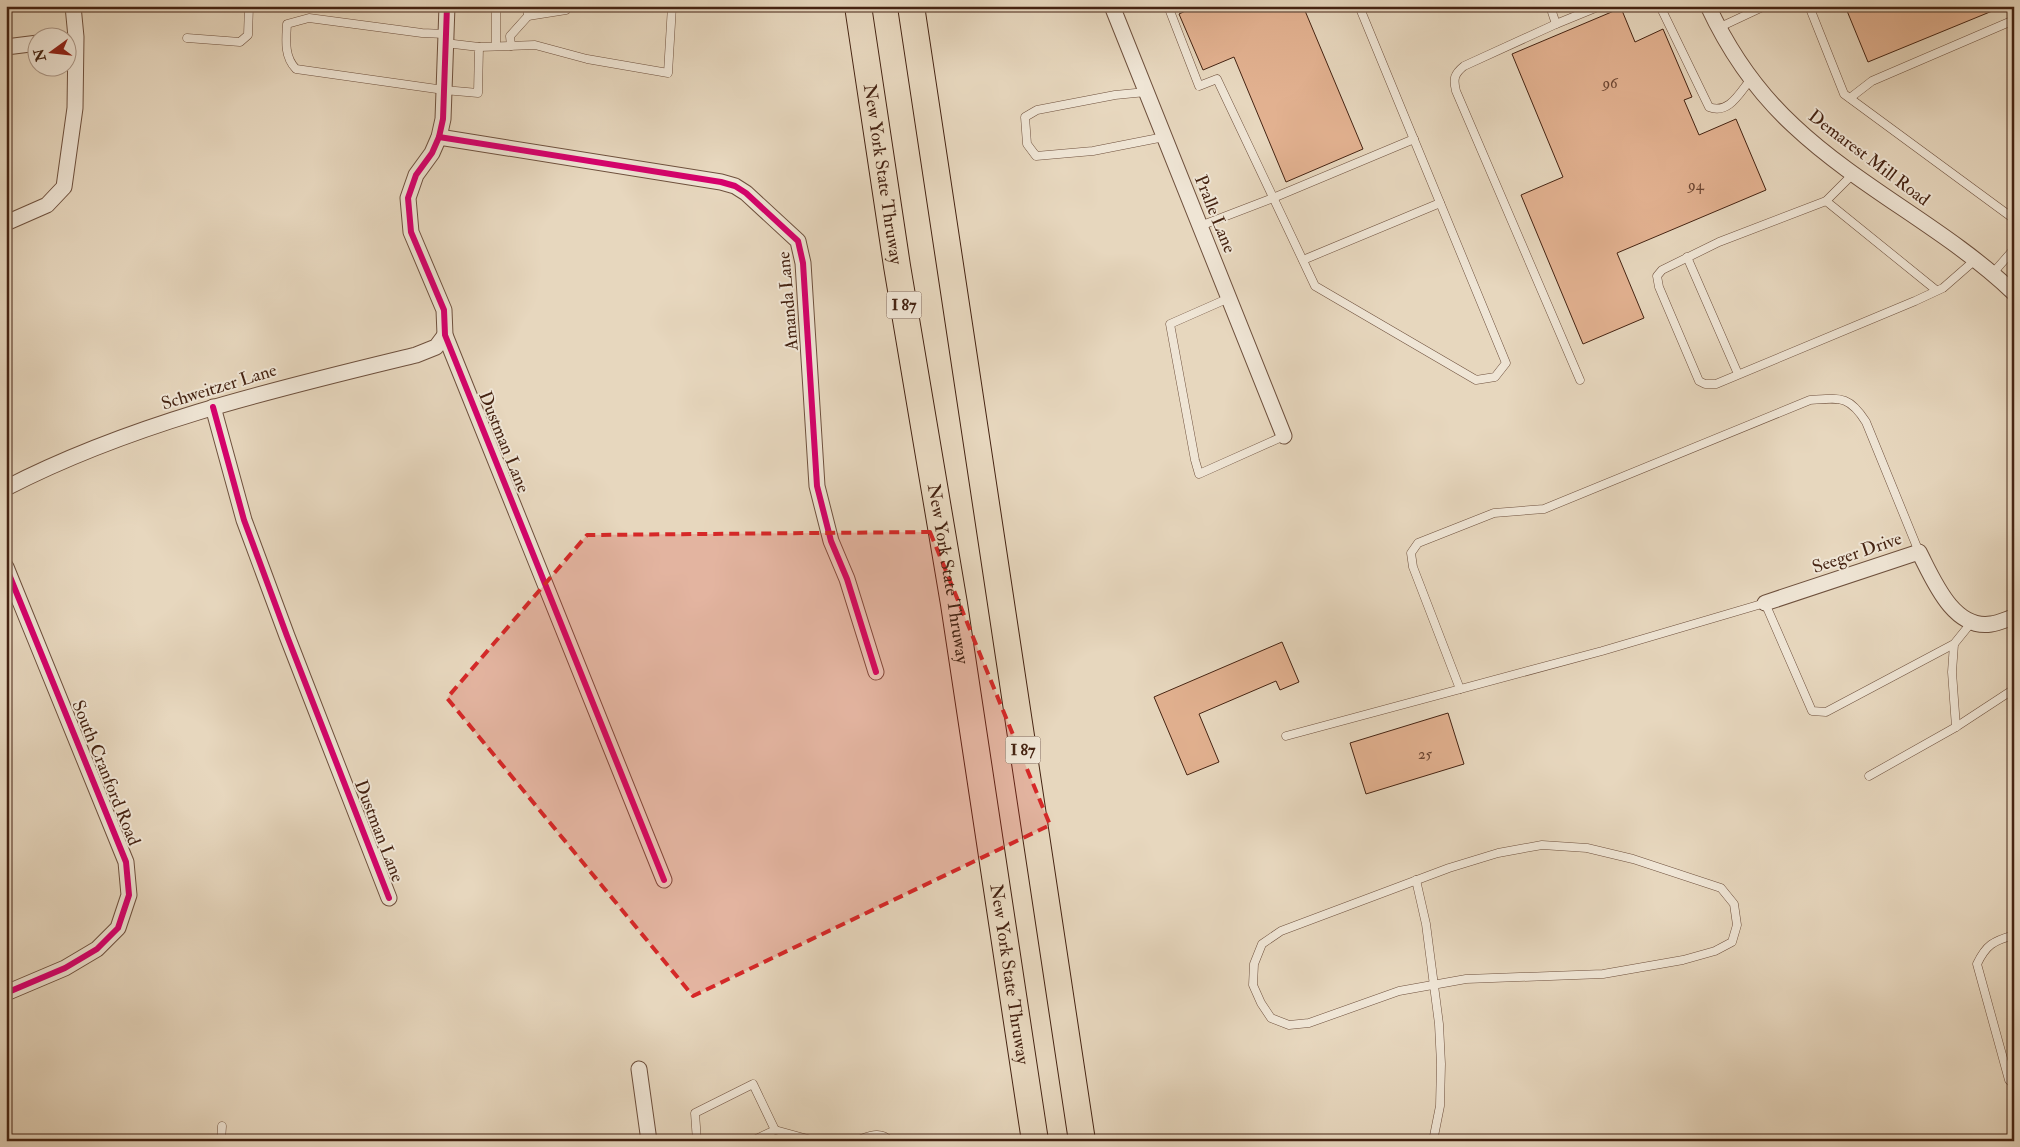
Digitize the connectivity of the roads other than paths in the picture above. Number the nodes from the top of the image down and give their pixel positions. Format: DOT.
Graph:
graph roads {
  1 [pos="73,6"];
  2 [pos="248,6"];
  3 [pos="446,6"];
  4 [pos="496,6"];
  5 [pos="527,6"];
  6 [pos="566,6"];
  7 [pos="672,6"];
  8 [pos="858,6"];
  9 [pos="911,6"];
  10 [pos="1112,6"];
  11 [pos="1168,6"];
  12 [pos="1359,6"];
  13 [pos="1550,6"];
  14 [pos="1600,6"];
  15 [pos="1660,6"];
  16 [pos="1708,6"];
  17 [pos="1809,6"];
  18 [pos="1764,7"];
  19 [pos="528,16"];
  20 [pos="2014,20"];
  21 [pos="1556,24"];
  22 [pos="72,28"];
  23 [pos="1718,28"];
  24 [pos="187,38"];
  25 [pos="445,39"];
  26 [pos="28,44"];
  27 [pos="496,46"];
  28 [pos="511,46"];
  29 [pos="6,47"];
  30 [pos="479,47"];
  31 [pos="74,78"];
  32 [pos="1751,79"];
  33 [pos="444,90"];
  34 [pos="1146,92"];
  35 [pos="1850,98"];
  36 [pos="439,137"];
  37 [pos="1164,137"];
  38 [pos="1414,139"];
  39 [pos="1854,173"];
  40 [pos="1273,198"];
  41 [pos="1826,201"];
  42 [pos="1440,203"];
  43 [pos="2014,219"];
  44 [pos="6,223"];
  45 [pos="1200,226"];
  46 [pos="2014,250"];
  47 [pos="1687,257"];
  48 [pos="1303,260"];
  49 [pos="1976,260"];
  50 [pos="1993,273"];
  51 [pos="1936,290"];
  52 [pos="2014,293"];
  53 [pos="1229,298"];
  54 [pos="445,336"];
  55 [pos="1738,374"];
  56 [pos="1580,380"];
  57 [pos="214,408"];
  58 [pos="1284,436"];
  59 [pos="6,488"];
  60 [pos="1918,552"];
  61 [pos="6,567"];
  62 [pos="1765,603"];
  63 [pos="2014,617"];
  64 [pos="1971,623"];
  65 [pos="1954,644"];
  66 [pos="876,672"];
  67 [pos="1460,689"];
  68 [pos="2014,689"];
  69 [pos="1956,727"];
  70 [pos="1286,736"];
  71 [pos="1868,776"];
  72 [pos="664,880"];
  73 [pos="1416,880"];
  74 [pos="389,898"];
  75 [pos="2014,935"];
  76 [pos="1433,985"];
  77 [pos="6,993"];
  78 [pos="639,1069"];
  79 [pos="2014,1084"];
  80 [pos="222,1126"];
  81 [pos="774,1130"];
  82 [pos="221,1141"];
  83 [pos="649,1141"];
  84 [pos="697,1141"];
  85 [pos="752,1141"];
  86 [pos="815,1141"];
  87 [pos="855,1141"];
  88 [pos="890,1141"];
  89 [pos="1035,1141"];
  90 [pos="1082,1141"];
  91 [pos="1433,1141"];
  1 -- 22 [label="street"];
  2 -- 24 [label="lane"];
  3 -- 25 [label="street, Dustman Lane"];
  4 -- 27 [label="lane"];
  5 -- 19 [label="lane"];
  6 -- 19 [label="lane"];
  7 -- 28 [label="lane"];
  8 -- 89 [label="highway, New York State Thruway / I 87"];
  9 -- 90 [label="highway, I 87"];
  10 -- 34 [label="street, Pralle Lane"];
  11 -- 40 [label="lane"];
  12 -- 38 [label="lane"];
  13 -- 21 [label="lane"];
  14 -- 21 [label="lane"];
  15 -- 32 [label="lane"];
  16 -- 23 [label="street, Demarest Mill Road"];
  17 -- 35 [label="lane"];
  18 -- 23 [label="lane"];
  19 -- 28 [label="lane"];
  20 -- 35 [label="lane"];
  21 -- 56 [label="lane"];
  23 -- 32 [label="street, Demarest Mill Road"];
  25 -- 30 [label="lane"];
  25 -- 33 [label="street, Dustman Lane"];
  25 -- 33 [label="lane"];
  26 -- 29 [label="street"];
  27 -- 28 [label="lane"];
  27 -- 30 [label="lane"];
  30 -- 33 [label="lane"];
  31 -- 44 [label="street"];
  32 -- 39 [label="street, Demarest Mill Road"];
  33 -- 36 [label="street, Dustman Lane"];
  34 -- 37 [label="street, Pralle Lane"];
  34 -- 37 [label="lane"];
  35 -- 43 [label="lane"];
  36 -- 54 [label="street, Dustman Lane"];
  36 -- 66 [label="street, Amanda Lane"];
  37 -- 45 [label="street, Pralle Lane"];
  38 -- 40 [label="lane"];
  38 -- 42 [label="lane"];
  39 -- 41 [label="lane"];
  39 -- 49 [label="street, Demarest Mill Road"];
  40 -- 45 [label="lane"];
  40 -- 48 [label="lane"];
  41 -- 47 [label="lane"];
  41 -- 51 [label="lane"];
  42 -- 48 [label="lane"];
  42 -- 48 [label="lane"];
  45 -- 53 [label="street, Pralle Lane"];
  46 -- 50 [label="lane"];
  47 -- 55 [label="lane"];
  47 -- 55 [label="lane"];
  49 -- 50 [label="street, Demarest Mill Road"];
  49 -- 51 [label="lane"];
  50 -- 52 [label="street, Demarest Mill Road"];
  51 -- 55 [label="lane"];
  53 -- 58 [label="street, Pralle Lane"];
  53 -- 58 [label="lane"];
  54 -- 57 [label="street, Schweitzer Lane"];
  54 -- 72 [label="street, Dustman Lane"];
  57 -- 59 [label="street, Schweitzer Lane"];
  57 -- 74 [label="street, Dustman Lane"];
  60 -- 62 [label="street, Seeger Drive"];
  60 -- 64 [label="street, Seeger Drive"];
  60 -- 67 [label="lane"];
  61 -- 77 [label="street, South Cranford Road"];
  62 -- 65 [label="lane"];
  62 -- 67 [label="lane"];
  63 -- 64 [label="street"];
  64 -- 65 [label="lane"];
  65 -- 69 [label="lane"];
  67 -- 70 [label="lane"];
  68 -- 69 [label="lane"];
  69 -- 71 [label="lane"];
  73 -- 76 [label="lane"];
  73 -- 76 [label="lane"];
  73 -- 76 [label="lane"];
  75 -- 79 [label="lane"];
  76 -- 91 [label="lane"];
  78 -- 83 [label="street"];
  80 -- 82 [label="lane"];
  81 -- 84 [label="lane"];
  81 -- 85 [label="lane"];
  81 -- 86 [label="lane"];
  87 -- 88 [label="lane"];
}
